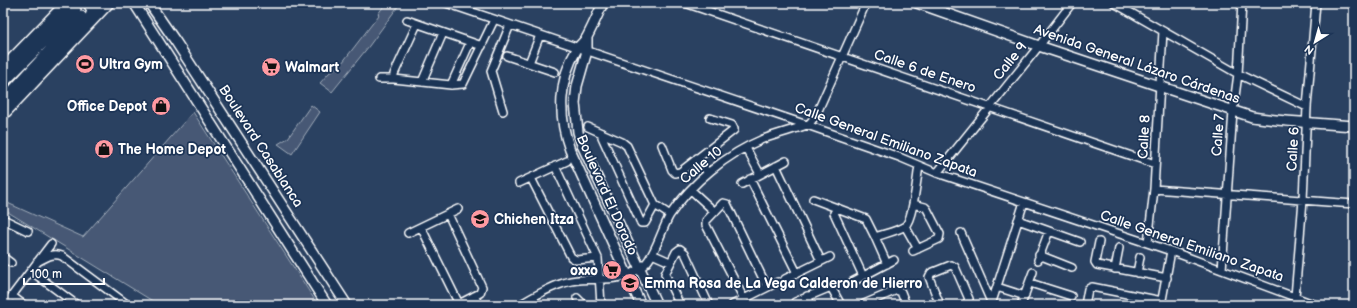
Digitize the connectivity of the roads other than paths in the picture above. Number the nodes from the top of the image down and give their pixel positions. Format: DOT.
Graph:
graph roads {
  1 [pos="89,3"];
  2 [pos="134,3"];
  3 [pos="149,3"];
  4 [pos="446,3"];
  5 [pos="603,3"];
  6 [pos="685,3"];
  7 [pos="866,3"];
  8 [pos="917,3"];
  9 [pos="1072,3"];
  10 [pos="1114,3"];
  11 [pos="1242,3"];
  12 [pos="1316,3"];
  13 [pos="108,5"];
  14 [pos="78,13"];
  15 [pos="406,20"];
  16 [pos="494,20"];
  17 [pos="418,24"];
  18 [pos="510,25"];
  19 [pos="1163,31"];
  20 [pos="443,33"];
  21 [pos="540,35"];
  22 [pos="586,38"];
  23 [pos="470,43"];
  24 [pos="482,46"];
  25 [pos="1039,46"];
  26 [pos="578,48"];
  27 [pos="587,51"];
  28 [pos="507,56"];
  29 [pos="842,56"];
  30 [pos="529,63"];
  31 [pos="3,69"];
  32 [pos="555,72"];
  33 [pos="1238,74"];
  34 [pos="378,79"];
  35 [pos="394,79"];
  36 [pos="3,82"];
  37 [pos="422,82"];
  38 [pos="450,85"];
  39 [pos="1160,86"];
  40 [pos="3,102"];
  41 [pos="990,107"];
  42 [pos="1307,107"];
  43 [pos="503,111"];
  44 [pos="1233,111"];
  45 [pos="3,114"];
  46 [pos="710,118"];
  47 [pos="1307,122"];
  48 [pos="807,125"];
  49 [pos="588,126"];
  50 [pos="1354,126"];
  51 [pos="602,133"];
  52 [pos="662,145"];
  53 [pos="746,148"];
  54 [pos="697,158"];
  55 [pos="567,161"];
  56 [pos="786,161"];
  57 [pos="1155,164"];
  58 [pos="555,166"];
  59 [pos="776,166"];
  60 [pos="919,166"];
  61 [pos="708,173"];
  62 [pos="937,173"];
  63 [pos="760,174"];
  64 [pos="531,178"];
  65 [pos="750,179"];
  66 [pos="519,183"];
  67 [pos="742,184"];
  68 [pos="1154,189"];
  69 [pos="691,190"];
  70 [pos="1227,194"];
  71 [pos="814,199"];
  72 [pos="1303,200"];
  73 [pos="1024,202"];
  74 [pos="655,204"];
  75 [pos="913,204"];
  76 [pos="1354,204"];
  77 [pos="837,209"];
  78 [pos="458,210"];
  79 [pos="714,212"];
  80 [pos="448,214"];
  81 [pos="670,215"];
  82 [pos="3,219"];
  83 [pos="1018,220"];
  84 [pos="905,226"];
  85 [pos="421,227"];
  86 [pos="1049,231"];
  87 [pos="28,232"];
  88 [pos="408,233"];
  89 [pos="961,233"];
  90 [pos="875,237"];
  91 [pos="1080,242"];
  92 [pos="1099,242"];
  93 [pos="1148,243"];
  94 [pos="51,244"];
  95 [pos="1119,248"];
  96 [pos="1171,251"];
  97 [pos="652,254"];
  98 [pos="3,256"];
  99 [pos="830,257"];
  100 [pos="1140,257"];
  101 [pos="598,258"];
  102 [pos="894,260"];
  103 [pos="821,261"];
  104 [pos="37,262"];
  105 [pos="670,262"];
  106 [pos="11,263"];
  107 [pos="887,264"];
  108 [pos="640,268"];
  109 [pos="1072,268"];
  110 [pos="1115,269"];
  111 [pos="1222,270"];
  112 [pos="31,271"];
  113 [pos="1033,272"];
  114 [pos="797,273"];
  115 [pos="1137,273"];
  116 [pos="627,275"];
  117 [pos="863,276"];
  118 [pos="1167,278"];
  119 [pos="600,280"];
  120 [pos="852,282"];
  121 [pos="1030,283"];
  122 [pos="767,287"];
  123 [pos="997,287"];
  124 [pos="12,296"];
  125 [pos="474,296"];
  126 [pos="807,296"];
  127 [pos="1025,296"];
  128 [pos="1071,296"];
  129 [pos="1295,297"];
  130 [pos="577,298"];
  131 [pos="744,299"];
  132 [pos="795,302"];
  133 [pos="876,302"];
  134 [pos="528,303"];
  135 [pos="1162,303"];
  136 [pos="458,304"];
  137 [pos="864,304"];
  138 [pos="992,304"];
  139 [pos="5,305"];
  140 [pos="24,305"];
  141 [pos="77,305"];
  142 [pos="128,305"];
  143 [pos="327,305"];
  144 [pos="347,305"];
  145 [pos="479,305"];
  146 [pos="519,305"];
  147 [pos="584,305"];
  148 [pos="601,305"];
  149 [pos="641,305"];
  150 [pos="657,305"];
  151 [pos="680,305"];
  152 [pos="709,305"];
  153 [pos="732,305"];
  154 [pos="811,305"];
  155 [pos="841,305"];
  156 [pos="906,305"];
  157 [pos="940,305"];
  158 [pos="966,305"];
  159 [pos="1021,305"];
  160 [pos="1085,305"];
  161 [pos="1314,305"];
  1 -- 14 [label="highway"];
  2 -- 143 [label="main road"];
  3 -- 144 [label="main road, Boulevard Casablanca"];
  4 -- 16 [label="street, Calle General Emiliano Zapata"];
  5 -- 22 [label="main road, Boulevard El Dorado"];
  6 -- 29 [label="street, Calle 6 de Enero"];
  7 -- 29 [label="street"];
  8 -- 25 [label="main road, Avenida General Lázaro Cárdenas"];
  9 -- 25 [label="street, Calle 9"];
  10 -- 19 [label="street"];
  11 -- 33 [label="street, Calle 7"];
  12 -- 42 [label="street, Calle 6"];
  13 -- 14 [label="highway"];
  14 -- 31 [label="highway"];
  14 -- 36 [label="highway"];
  14 -- 40 [label="highway"];
  14 -- 45 [label="highway"];
  15 -- 17 [label="street"];
  16 -- 18 [label="street, Calle General Emiliano Zapata"];
  16 -- 24 [label="street"];
  17 -- 20 [label="street"];
  17 -- 35 [label="street"];
  18 -- 21 [label="street, Calle General Emiliano Zapata"];
  18 -- 43 [label="street"];
  19 -- 33 [label="street"];
  19 -- 39 [label="street, Calle 8"];
  20 -- 23 [label="street"];
  20 -- 37 [label="street"];
  21 -- 26 [label="street, Calle General Emiliano Zapata"];
  21 -- 30 [label="street"];
  22 -- 26 [label="main road, Boulevard El Dorado"];
  22 -- 27 [label="main road"];
  23 -- 24 [label="street"];
  23 -- 38 [label="street"];
  24 -- 38 [label="street"];
  25 -- 39 [label="main road, Avenida General Lázaro Cárdenas"];
  25 -- 41 [label="street, Calle 9"];
  26 -- 27 [label="street, Calle General Emiliano Zapata"];
  26 -- 116 [label="main road, Boulevard El Dorado"];
  27 -- 48 [label="street, Calle General Emiliano Zapata"];
  27 -- 108 [label="main road, Boulevard El Dorado"];
  28 -- 30 [label="street"];
  29 -- 41 [label="street, Calle 6 de Enero"];
  29 -- 48 [label="street"];
  30 -- 32 [label="street"];
  33 -- 42 [label="street"];
  33 -- 44 [label="street, Calle 7"];
  34 -- 35 [label="street"];
  35 -- 37 [label="street"];
  37 -- 38 [label="street"];
  39 -- 44 [label="main road, Avenida General Lázaro Cárdenas"];
  39 -- 57 [label="street, Calle 8"];
  41 -- 57 [label="street, Calle 6 de Enero"];
  41 -- 62 [label="street, Calle 9"];
  42 -- 47 [label="street, Calle 6"];
  44 -- 47 [label="main road, Avenida General Lázaro Cárdenas"];
  44 -- 70 [label="street, Calle 7"];
  46 -- 54 [label="street"];
  47 -- 50 [label="main road, Avenida General Lázaro Cárdenas"];
  47 -- 72 [label="street, Calle 6"];
  48 -- 53 [label="street, Calle 10"];
  48 -- 60 [label="street, Calle General Emiliano Zapata"];
  49 -- 51 [label="street"];
  51 -- 74 [label="street"];
  51 -- 74 [label="street"];
  52 -- 54 [label="street"];
  53 -- 61 [label="street, Calle 10"];
  53 -- 63 [label="street"];
  54 -- 61 [label="street"];
  55 -- 58 [label="street"];
  56 -- 59 [label="street"];
  57 -- 68 [label="street, Calle 8"];
  58 -- 64 [label="street"];
  58 -- 101 [label="street"];
  59 -- 63 [label="street"];
  59 -- 103 [label="street"];
  60 -- 62 [label="street, Calle General Emiliano Zapata"];
  60 -- 75 [label="street"];
  61 -- 69 [label="street, Calle 10"];
  62 -- 73 [label="street, Calle General Emiliano Zapata"];
  63 -- 65 [label="street"];
  64 -- 66 [label="street"];
  64 -- 101 [label="street"];
  65 -- 67 [label="street"];
  65 -- 114 [label="street"];
  68 -- 70 [label="street"];
  68 -- 93 [label="street, Calle 8"];
  69 -- 79 [label="street"];
  69 -- 81 [label="street, Calle 10"];
  70 -- 72 [label="street"];
  70 -- 111 [label="street, Calle 7"];
  71 -- 77 [label="street"];
  72 -- 76 [label="street"];
  72 -- 129 [label="street, Calle 6"];
  73 -- 83 [label="street"];
  73 -- 93 [label="street, Calle General Emiliano Zapata"];
  74 -- 81 [label="street"];
  75 -- 84 [label="street"];
  75 -- 84 [label="street"];
  77 -- 90 [label="street"];
  77 -- 117 [label="street"];
  78 -- 80 [label="street"];
  79 -- 122 [label="street"];
  79 -- 131 [label="street"];
  80 -- 85 [label="street"];
  80 -- 125 [label="street"];
  81 -- 97 [label="street, Calle 10"];
  82 -- 87 [label="street"];
  83 -- 86 [label="street"];
  83 -- 123 [label="street"];
  84 -- 90 [label="street"];
  85 -- 88 [label="street"];
  85 -- 136 [label="street"];
  86 -- 91 [label="street"];
  86 -- 109 [label="street"];
  89 -- 138 [label="street"];
  90 -- 107 [label="street"];
  92 -- 110 [label="street"];
  93 -- 96 [label="street, Calle General Emiliano Zapata"];
  94 -- 104 [label="street"];
  95 -- 110 [label="street"];
  96 -- 111 [label="street, Calle General Emiliano Zapata"];
  96 -- 118 [label="street"];
  97 -- 105 [label="street"];
  97 -- 108 [label="street, Calle 10"];
  98 -- 106 [label="street"];
  99 -- 103 [label="street"];
  100 -- 115 [label="street"];
  101 -- 119 [label="street"];
  102 -- 107 [label="street"];
  103 -- 114 [label="street"];
  104 -- 112 [label="street"];
  104 -- 142 [label="street"];
  105 -- 151 [label="street"];
  105 -- 152 [label="street"];
  107 -- 117 [label="street"];
  108 -- 116 [label="street, Calle 10"];
  108 -- 150 [label="main road, Boulevard El Dorado"];
  110 -- 115 [label="street"];
  111 -- 129 [label="street, Calle General Emiliano Zapata"];
  112 -- 124 [label="street"];
  112 -- 141 [label="street"];
  113 -- 121 [label="street"];
  114 -- 122 [label="street"];
  115 -- 118 [label="street"];
  116 -- 119 [label="street, Calle 10"];
  116 -- 149 [label="main road, Boulevard El Dorado"];
  117 -- 120 [label="street"];
  118 -- 135 [label="street"];
  119 -- 134 [label="street, Calle 10"];
  119 -- 148 [label="street"];
  121 -- 127 [label="street"];
  121 -- 128 [label="street"];
  122 -- 131 [label="street"];
  123 -- 127 [label="street"];
  123 -- 138 [label="street"];
  124 -- 139 [label="street"];
  124 -- 140 [label="street"];
  125 -- 136 [label="street"];
  125 -- 145 [label="street"];
  126 -- 132 [label="street"];
  126 -- 154 [label="street"];
  126 -- 155 [label="street"];
  127 -- 159 [label="street"];
  129 -- 161 [label="street, Calle General Emiliano Zapata"];
  130 -- 147 [label="street"];
  131 -- 153 [label="street"];
  133 -- 137 [label="street"];
  133 -- 156 [label="street"];
  134 -- 146 [label="street, Calle 10"];
  135 -- 160 [label="street"];
  157 -- 158 [label="street"];
}
